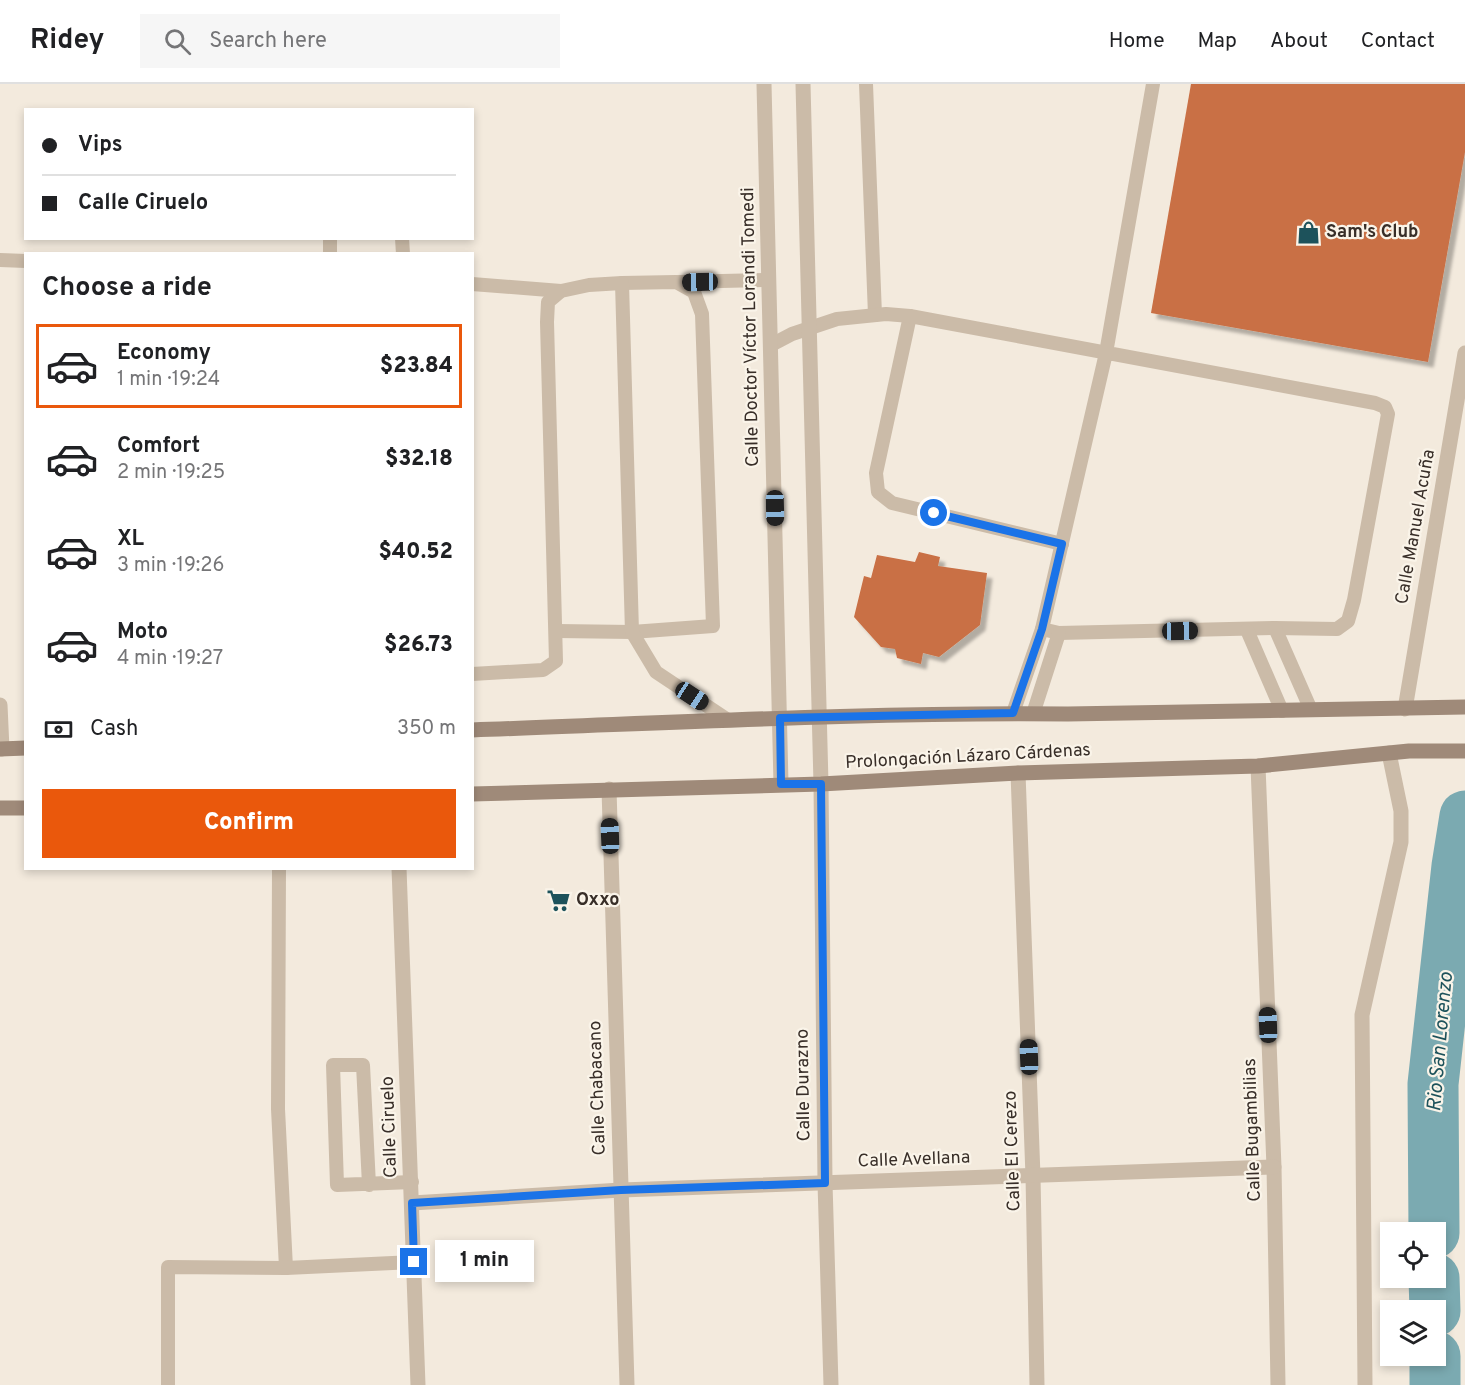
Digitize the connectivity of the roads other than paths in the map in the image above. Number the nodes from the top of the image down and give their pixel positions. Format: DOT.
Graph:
graph roads {
  1 [pos="764,84"];
  2 [pos="803,84"];
  3 [pos="866,84"];
  4 [pos="1153,84"];
  5 [pos="0,260"];
  6 [pos="24,261"];
  7 [pos="769,280"];
  8 [pos="676,282"];
  9 [pos="474,284"];
  10 [pos="622,284"];
  11 [pos="561,291"];
  12 [pos="875,315"];
  13 [pos="910,316"];
  14 [pos="809,327"];
  15 [pos="771,345"];
  16 [pos="1106,353"];
  17 [pos="1465,353"];
  18 [pos="1062,544"];
  19 [pos="1275,628"];
  20 [pos="1042,629"];
  21 [pos="1247,630"];
  22 [pos="557,631"];
  23 [pos="632,632"];
  24 [pos="1059,633"];
  25 [pos="474,674"];
  26 [pos="0,705"];
  27 [pos="1465,707"];
  28 [pos="1412,708"];
  29 [pos="1311,710"];
  30 [pos="1282,711"];
  31 [pos="1013,713"];
  32 [pos="1033,714"];
  33 [pos="780,718"];
  34 [pos="819,718"];
  35 [pos="728,720"];
  36 [pos="474,730"];
  37 [pos="24,748"];
  38 [pos="1,749"];
  39 [pos="1465,751"];
  40 [pos="1389,753"];
  41 [pos="1258,766"];
  42 [pos="1018,773"];
  43 [pos="781,784"];
  44 [pos="821,784"];
  45 [pos="609,789"];
  46 [pos="474,794"];
  47 [pos="0,808"];
  48 [pos="24,808"];
  49 [pos="279,870"];
  50 [pos="399,870"];
  51 [pos="1274,1167"];
  52 [pos="1034,1176"];
  53 [pos="412,1182"];
  54 [pos="825,1183"];
  55 [pos="369,1185"];
  56 [pos="621,1190"];
  57 [pos="412,1203"];
  58 [pos="414,1262"];
  59 [pos="286,1268"];
  60 [pos="168,1385"];
  61 [pos="418,1385"];
  62 [pos="627,1385"];
  63 [pos="831,1385"];
  64 [pos="1037,1385"];
  65 [pos="1278,1385"];
  66 [pos="1365,1385"];
  1 -- 7 [label="street, Calle Doctor Víctor Lorandi Tomedi"];
  2 -- 14 [label="street"];
  3 -- 12 [label="lane"];
  4 -- 16 [label="lane"];
  5 -- 6 [label="lane"];
  7 -- 8 [label="lane"];
  7 -- 15 [label="street, Calle Doctor Víctor Lorandi Tomedi"];
  8 -- 10 [label="lane"];
  8 -- 23 [label="lane"];
  9 -- 11 [label="lane"];
  10 -- 11 [label="lane"];
  10 -- 23 [label="lane"];
  11 -- 22 [label="lane"];
  12 -- 13 [label="lane"];
  12 -- 14 [label="lane"];
  13 -- 16 [label="lane"];
  13 -- 18 [label="lane"];
  14 -- 15 [label="lane"];
  14 -- 34 [label="street"];
  15 -- 33 [label="street, Calle Doctor Víctor Lorandi Tomedi"];
  16 -- 18 [label="lane"];
  16 -- 19 [label="lane"];
  17 -- 28 [label="street, Calle Manuel Acuña"];
  18 -- 20 [label="lane"];
  19 -- 21 [label="lane"];
  19 -- 29 [label="lane"];
  20 -- 24 [label="lane"];
  20 -- 31 [label="lane"];
  21 -- 24 [label="lane"];
  21 -- 30 [label="lane"];
  22 -- 23 [label="lane"];
  22 -- 25 [label="lane"];
  23 -- 35 [label="lane"];
  24 -- 32 [label="lane"];
  26 -- 38 [label="street"];
  27 -- 28 [label="main road, Prolongación Lázaro Cárdenas"];
  28 -- 29 [label="main road, Prolongación Lázaro Cárdenas"];
  29 -- 30 [label="main road, Prolongación Lázaro Cárdenas"];
  30 -- 32 [label="main road, Prolongación Lázaro Cárdenas"];
  31 -- 32 [label="main road, Prolongación Lázaro Cárdenas"];
  31 -- 34 [label="main road, Prolongación Lázaro Cárdenas"];
  33 -- 34 [label="main road, Prolongación Lázaro Cárdenas"];
  33 -- 35 [label="main road, Prolongación Lázaro Cárdenas"];
  33 -- 43 [label="street, Calle Doctor Víctor Lorandi Tomedi"];
  34 -- 44 [label="street"];
  35 -- 36 [label="main road, Prolongación Lázaro Cárdenas"];
  37 -- 38 [label="main road"];
  39 -- 40 [label="main road, Prolongación Lázaro Cárdenas"];
  40 -- 41 [label="main road, Prolongación Lázaro Cárdenas"];
  40 -- 66 [label="street"];
  41 -- 42 [label="main road, Prolongación Lázaro Cárdenas"];
  41 -- 51 [label="street, Calle Bugambilias"];
  42 -- 44 [label="main road, Prolongación Lázaro Cárdenas"];
  42 -- 52 [label="street, Calle El Cerezo"];
  43 -- 44 [label="main road, Prolongación Lázaro Cárdenas"];
  43 -- 45 [label="main road, Prolongación Lázaro Cárdenas"];
  44 -- 54 [label="street, Calle Durazno"];
  45 -- 46 [label="main road, Prolongación Lázaro Cárdenas"];
  45 -- 56 [label="street, Calle Chabacano"];
  47 -- 48 [label="main road"];
  49 -- 59 [label="lane"];
  50 -- 53 [label="street, Calle Ciruelo"];
  51 -- 52 [label="street, Calle Avellana"];
  51 -- 65 [label="street, Calle Bugambilias"];
  52 -- 54 [label="street, Calle Avellana"];
  52 -- 64 [label="street, Calle El Cerezo"];
  53 -- 55 [label="lane"];
  53 -- 57 [label="street, Calle Ciruelo"];
  54 -- 56 [label="street, Calle Avellana"];
  54 -- 63 [label="street, Calle Durazno"];
  55 -- 55 [label="lane"];
  56 -- 57 [label="street, Calle Avellana"];
  56 -- 62 [label="street, Calle Chabacano"];
  57 -- 58 [label="street, Calle Ciruelo"];
  58 -- 59 [label="lane"];
  58 -- 61 [label="street, Calle Ciruelo"];
  59 -- 60 [label="lane"];
}
